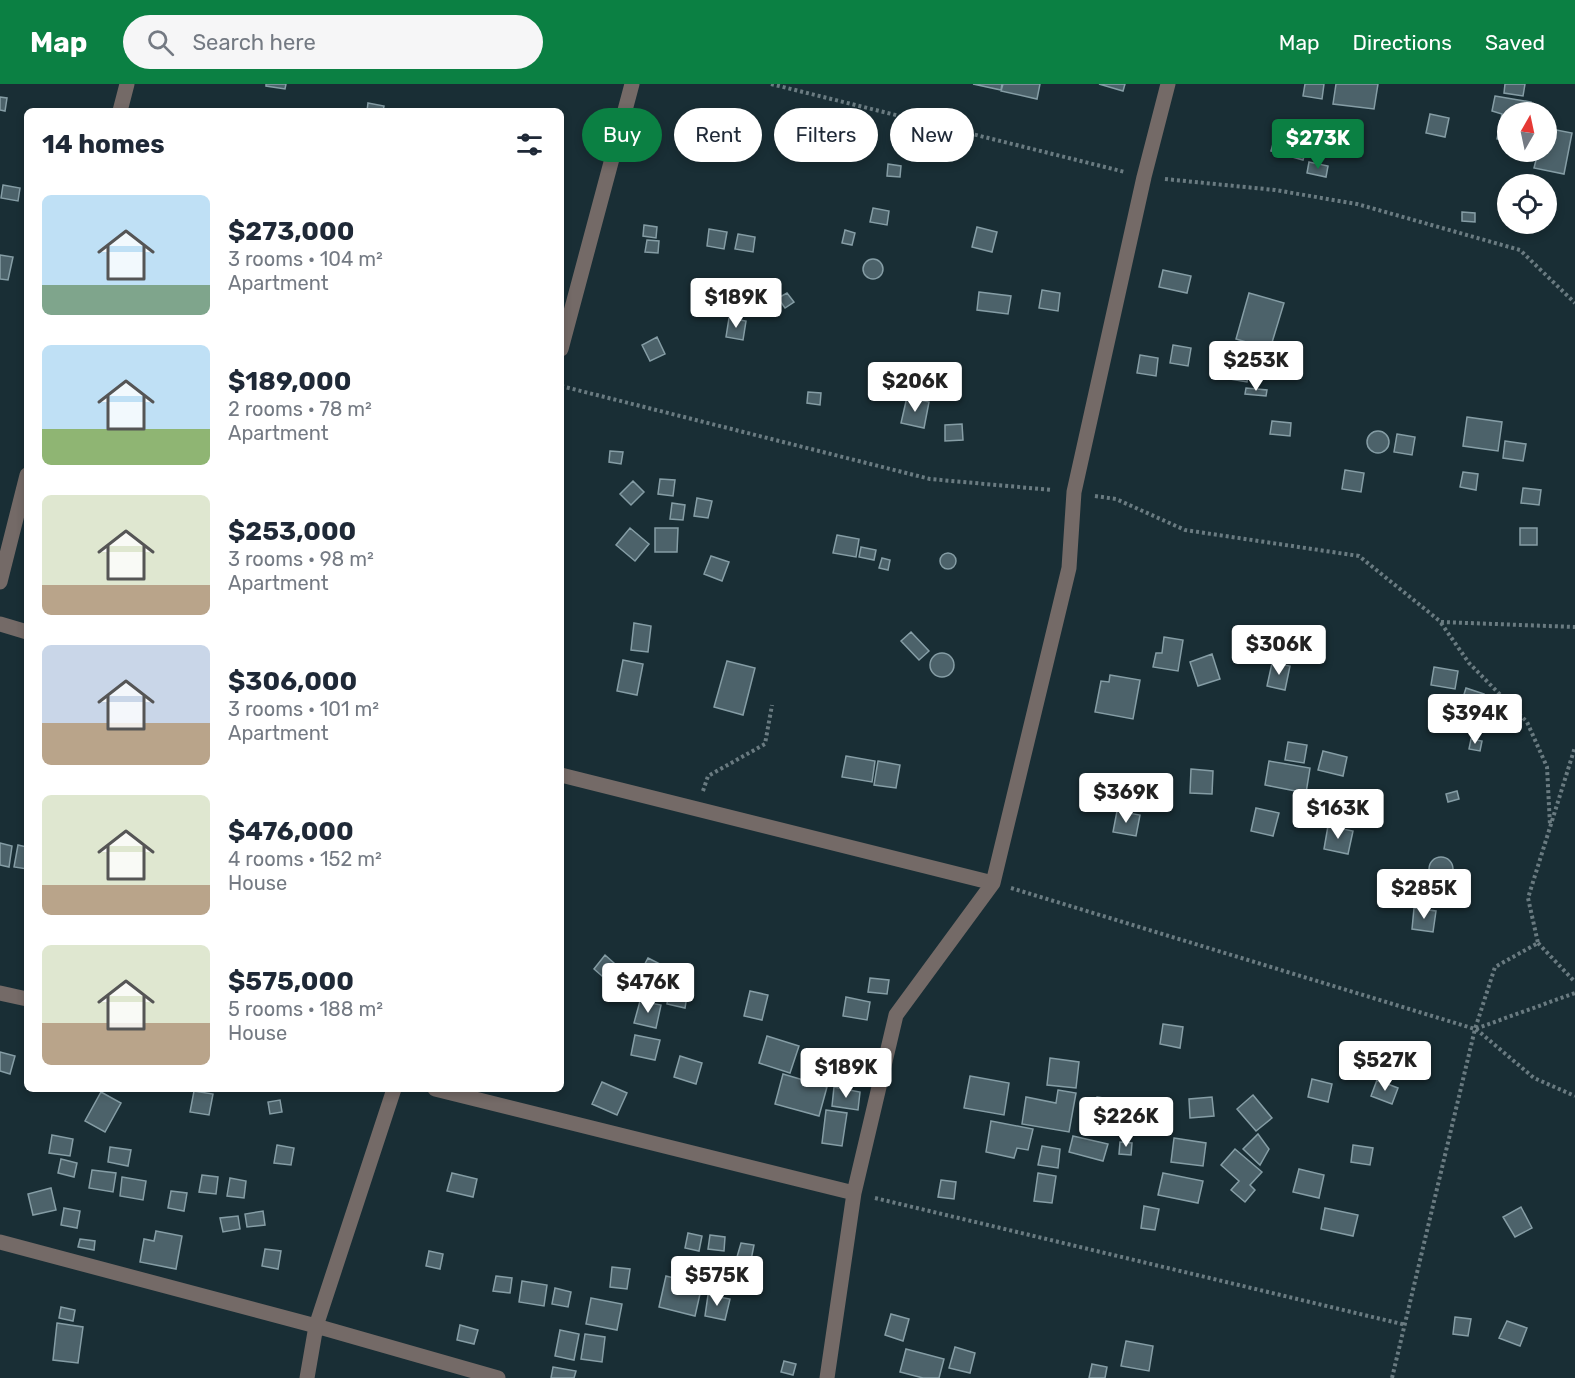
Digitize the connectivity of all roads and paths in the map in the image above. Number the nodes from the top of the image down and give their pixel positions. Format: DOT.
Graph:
graph roads {
  1 [pos="127,84"];
  2 [pos="632,84"];
  3 [pos="771,84"];
  4 [pos="1168,84"];
  5 [pos="121,108"];
  6 [pos="1144,177"];
  7 [pos="1575,303"];
  8 [pos="564,338"];
  9 [pos="24,487"];
  10 [pos="0,582"];
  11 [pos="1441,622"];
  12 [pos="0,624"];
  13 [pos="24,631"];
  14 [pos="772,705"];
  15 [pos="1575,747"];
  16 [pos="564,775"];
  17 [pos="698,809"];
  18 [pos="1550,829"];
  19 [pos="993,883"];
  20 [pos="1538,943"];
  21 [pos="1575,982"];
  22 [pos="0,993"];
  23 [pos="1575,993"];
  24 [pos="24,998"];
  25 [pos="1475,1029"];
  26 [pos="393,1092"];
  27 [pos="447,1092"];
  28 [pos="1575,1096"];
  29 [pos="854,1193"];
  30 [pos="0,1242"];
  31 [pos="1406,1325"];
  32 [pos="316,1326"];
  33 [pos="307,1378"];
  34 [pos="498,1378"];
  35 [pos="827,1378"];
  36 [pos="1392,1378"];
  1 -- 5 [label="street"];
  2 -- 8 [label="street"];
  3 -- 6 [label="path"];
  4 -- 6 [label="street"];
  6 -- 7 [label="path"];
  6 -- 19 [label="street"];
  9 -- 10 [label="street"];
  11 -- 18 [label="path"];
  12 -- 13 [label="street"];
  14 -- 17 [label="path"];
  15 -- 18 [label="path"];
  16 -- 17 [label="street"];
  17 -- 19 [label="street"];
  18 -- 20 [label="path"];
  19 -- 25 [label="path"];
  19 -- 29 [label="street"];
  20 -- 21 [label="path"];
  20 -- 25 [label="path"];
  22 -- 24 [label="street"];
  23 -- 25 [label="path"];
  25 -- 28 [label="path"];
  25 -- 31 [label="path"];
  26 -- 32 [label="street"];
  27 -- 29 [label="street"];
  29 -- 31 [label="path"];
  29 -- 35 [label="street"];
  30 -- 32 [label="street"];
  31 -- 36 [label="path"];
  32 -- 33 [label="street"];
  32 -- 34 [label="street"];
}
